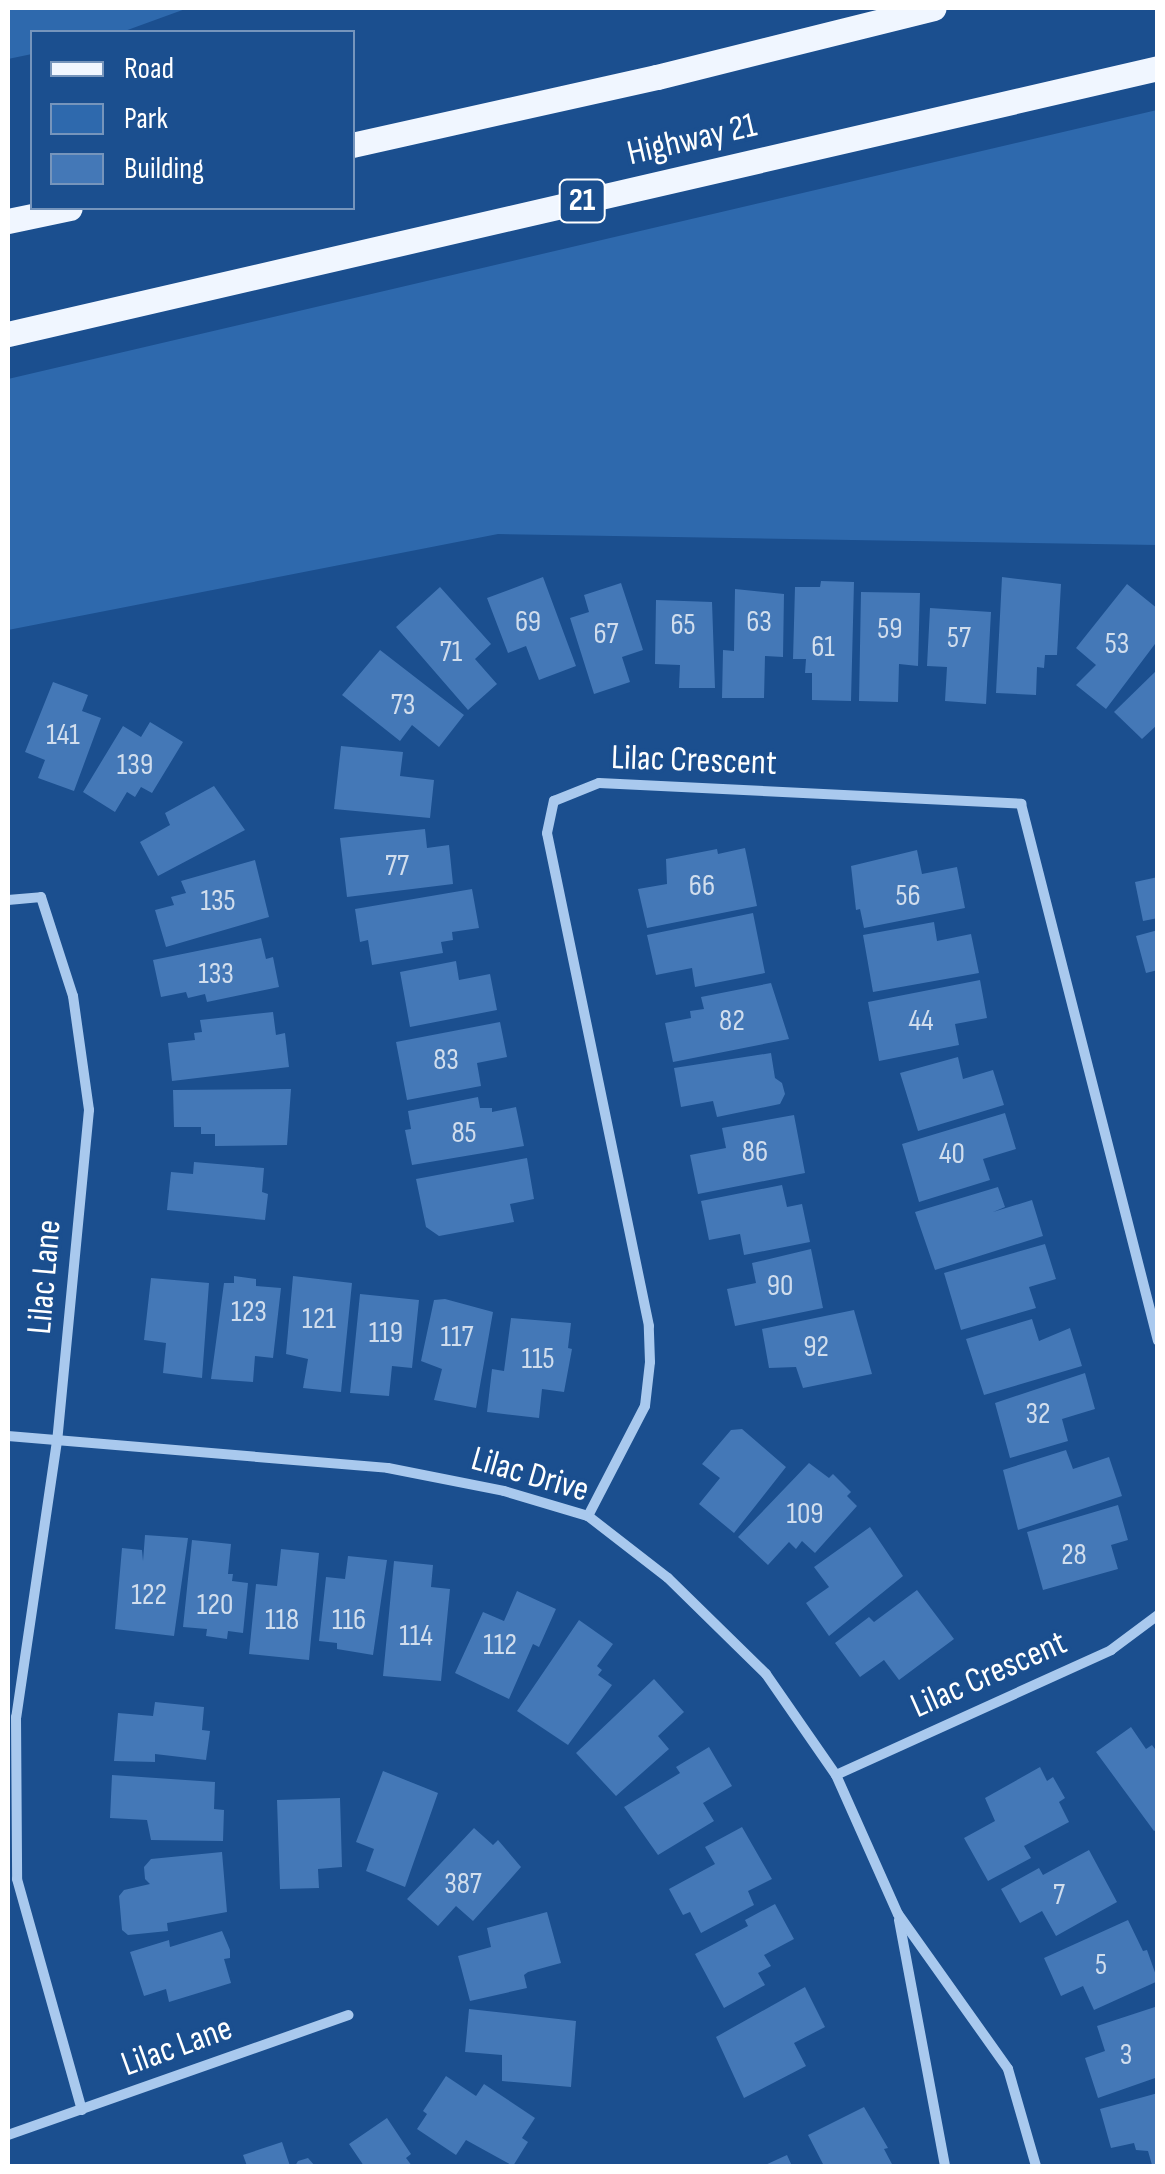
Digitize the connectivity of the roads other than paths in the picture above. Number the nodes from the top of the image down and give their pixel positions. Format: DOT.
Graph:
graph roads {
  1 [pos="934,8"];
  2 [pos="1158,68"];
  3 [pos="355,144"];
  4 [pos="61,210"];
  5 [pos="8,222"];
  6 [pos="8,334"];
  7 [pos="8,900"];
  8 [pos="1158,1341"];
  9 [pos="8,1436"];
  10 [pos="58,1441"];
  11 [pos="588,1516"];
  12 [pos="1158,1615"];
  13 [pos="836,1775"];
  14 [pos="898,1914"];
  15 [pos="348,2014"];
  16 [pos="82,2110"];
  17 [pos="8,2135"];
  18 [pos="946,2166"];
  19 [pos="1036,2166"];
  1 -- 3 [label="main road, Highway 21"];
  2 -- 6 [label="main road, Highway 21 / 21"];
  4 -- 5 [label="main road"];
  7 -- 10 [label="street, Lilac Lane"];
  8 -- 11 [label="street, Lilac Crescent"];
  9 -- 10 [label="street, Lilac Drive"];
  10 -- 11 [label="street, Lilac Drive"];
  10 -- 16 [label="street, Lilac Lane"];
  11 -- 13 [label="street, Lilac Drive"];
  12 -- 13 [label="street, Lilac Crescent"];
  13 -- 14 [label="street, Lilac Drive"];
  14 -- 18 [label="street, Lilac Drive"];
  14 -- 19 [label="street, Lilac Drive"];
  15 -- 16 [label="street, Lilac Lane"];
  16 -- 17 [label="street, Lilac Lane"];
}
